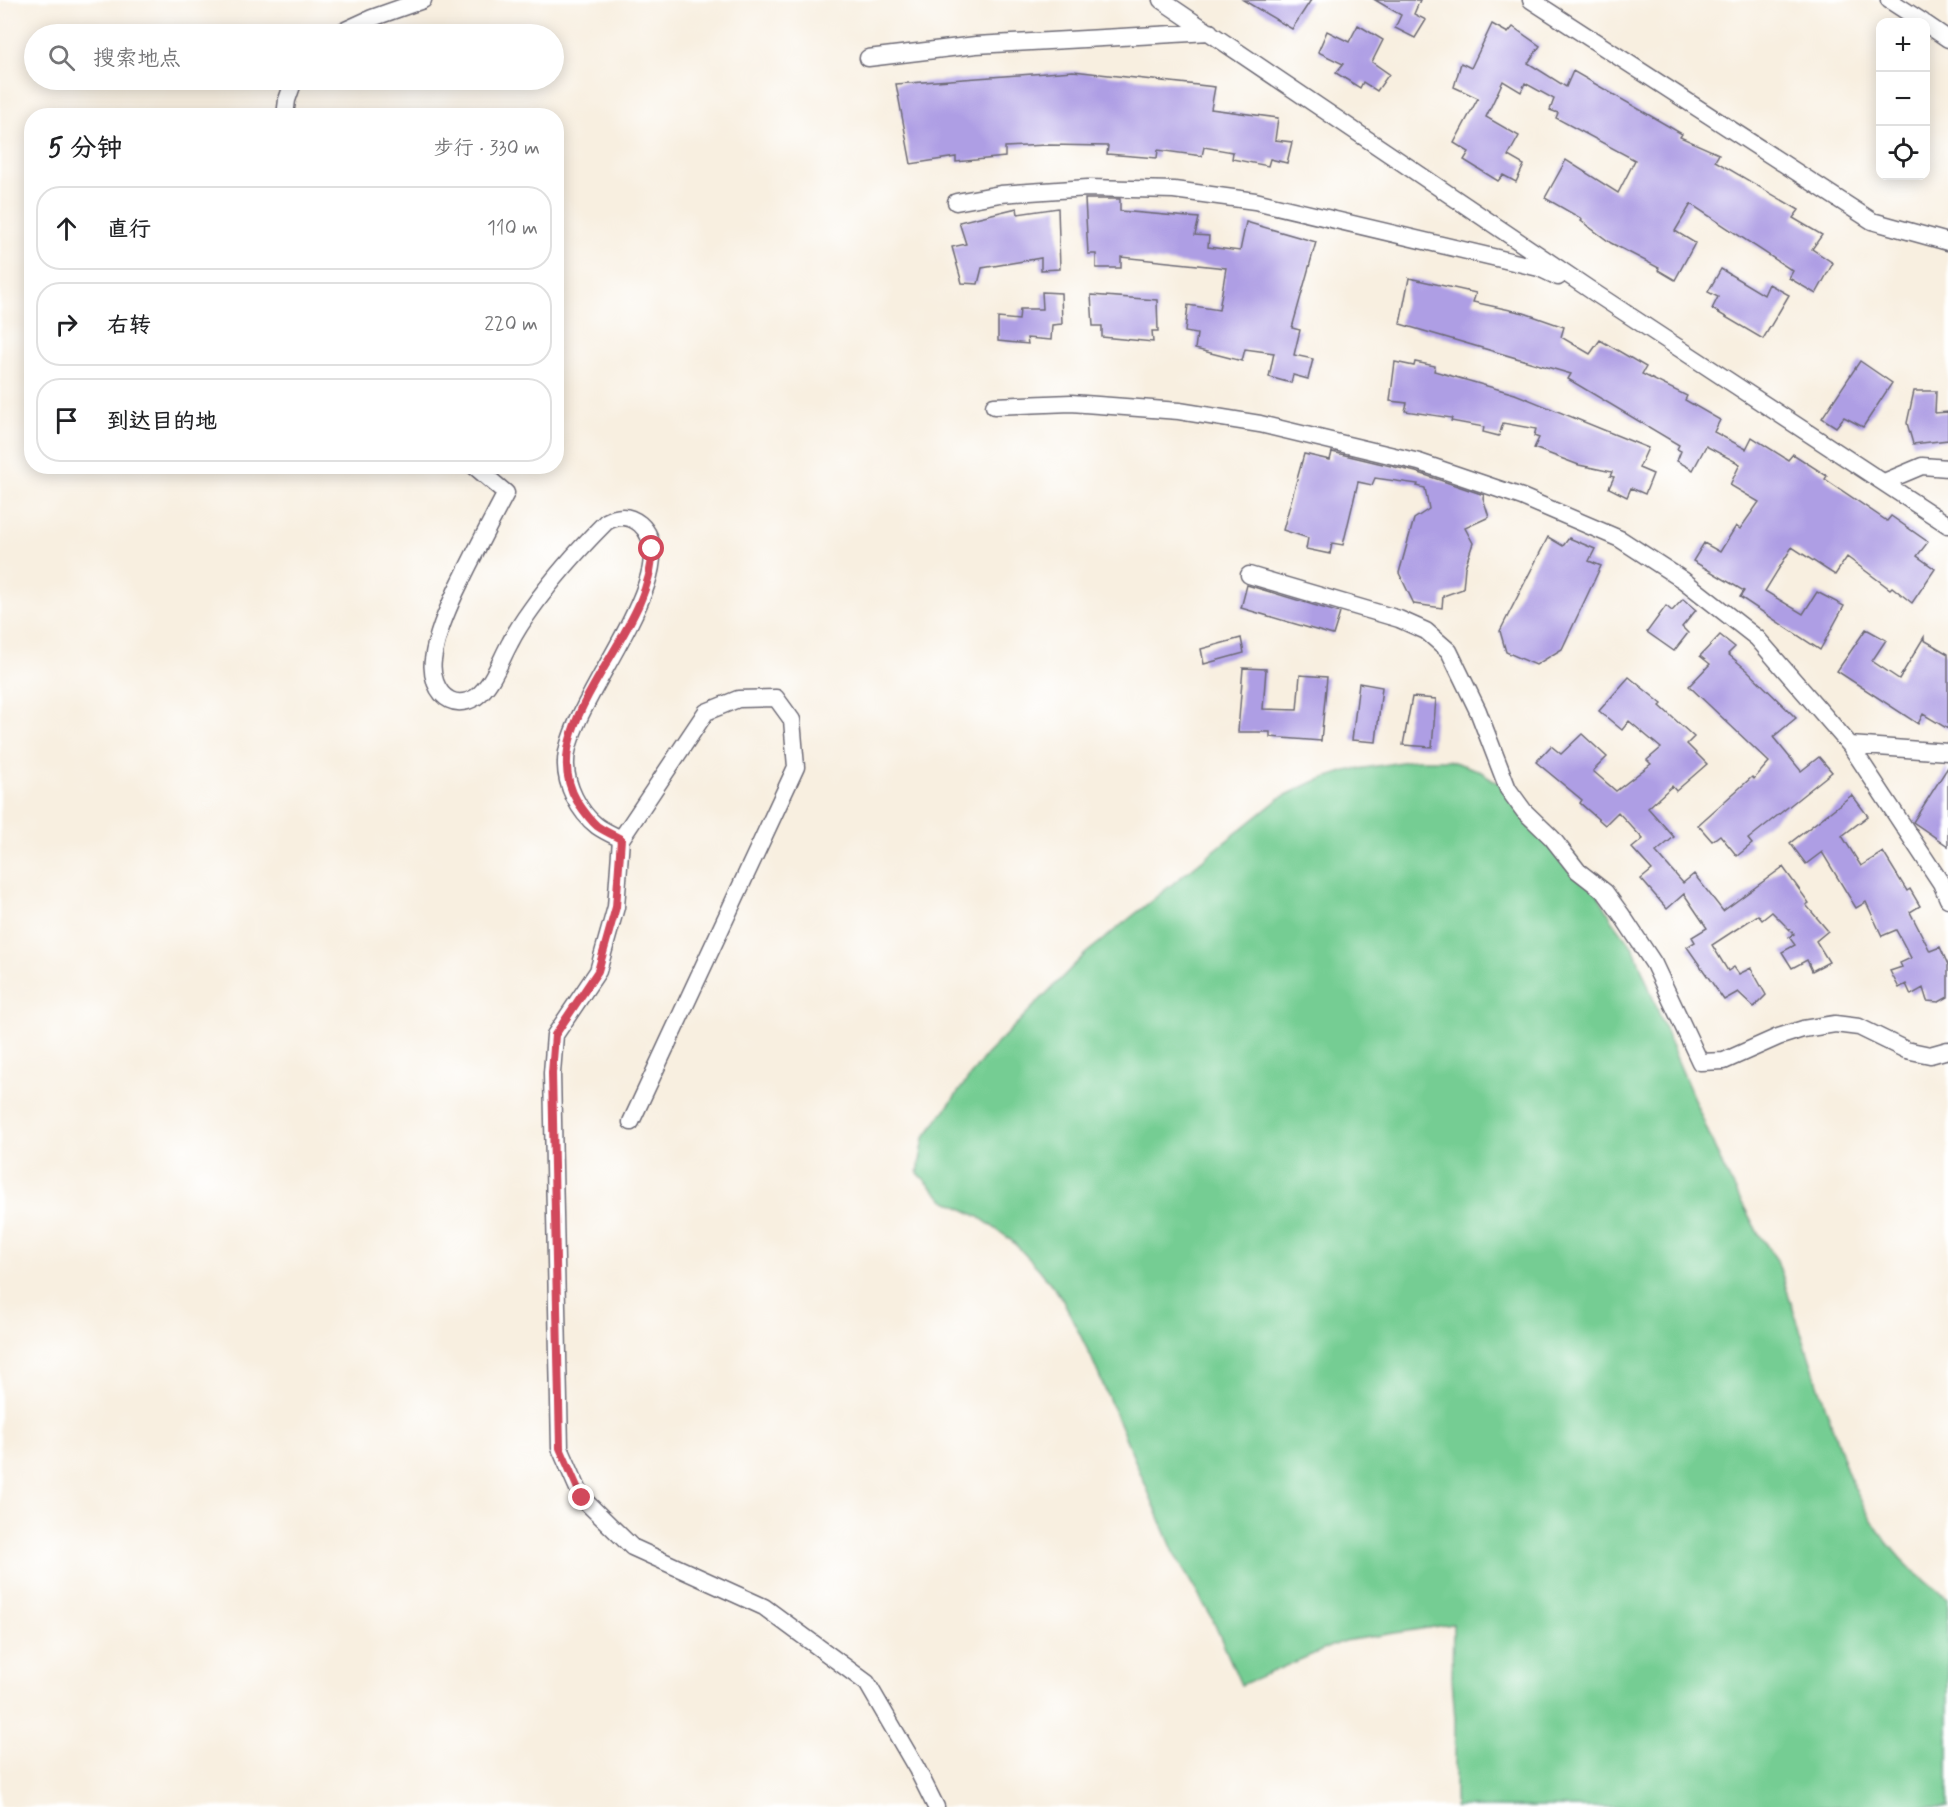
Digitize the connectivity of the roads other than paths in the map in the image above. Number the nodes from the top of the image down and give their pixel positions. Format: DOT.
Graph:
graph roads {
  1 [pos="423,0"];
  2 [pos="1161,0"];
  3 [pos="1532,0"];
  4 [pos="1889,0"];
  5 [pos="1916,18"];
  6 [pos="359,24"];
  7 [pos="1930,27"];
  8 [pos="1210,32"];
  9 [pos="1948,39"];
  10 [pos="868,58"];
  11 [pos="290,90"];
  12 [pos="286,108"];
  13 [pos="956,202"];
  14 [pos="1948,242"];
  15 [pos="1595,293"];
  16 [pos="994,406"];
  17 [pos="1948,468"];
  18 [pos="483,474"];
  19 [pos="1884,482"];
  20 [pos="1948,525"];
  21 [pos="1249,575"];
  22 [pos="1850,745"];
  23 [pos="1948,752"];
  24 [pos="621,839"];
  25 [pos="1948,899"];
  26 [pos="1948,1050"];
  27 [pos="631,1122"];
  28 [pos="936,1807"];
  1 -- 6 [label="street"];
  2 -- 8 [label="street"];
  3 -- 14 [label="street"];
  4 -- 5 [label="street"];
  7 -- 9 [label="street"];
  8 -- 10 [label="street"];
  8 -- 15 [label="street"];
  11 -- 12 [label="street"];
  13 -- 15 [label="street"];
  15 -- 19 [label="street"];
  16 -- 22 [label="street"];
  17 -- 19 [label="street"];
  18 -- 24 [label="street"];
  19 -- 20 [label="street"];
  21 -- 26 [label="street"];
  22 -- 23 [label="street"];
  22 -- 25 [label="street"];
  24 -- 27 [label="street"];
  24 -- 28 [label="street"];
}
